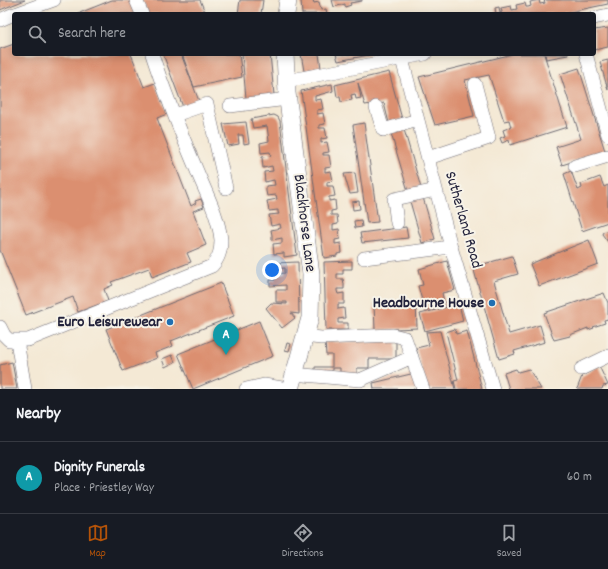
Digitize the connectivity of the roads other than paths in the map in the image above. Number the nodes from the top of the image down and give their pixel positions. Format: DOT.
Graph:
graph roads {
  1 [pos="54,0"];
  2 [pos="136,0"];
  3 [pos="288,0"];
  4 [pos="20,12"];
  5 [pos="141,12"];
  6 [pos="286,12"];
  7 [pos="12,15"];
  8 [pos="608,15"];
  9 [pos="596,18"];
  10 [pos="0,20"];
  11 [pos="153,56"];
  12 [pos="285,56"];
  13 [pos="416,56"];
  14 [pos="587,56"];
  15 [pos="402,59"];
  16 [pos="286,81"];
  17 [pos="475,84"];
  18 [pos="288,100"];
  19 [pos="230,106"];
  20 [pos="376,107"];
  21 [pos="175,115"];
  22 [pos="418,120"];
  23 [pos="608,135"];
  24 [pos="608,156"];
  25 [pos="428,158"];
  26 [pos="575,166"];
  27 [pos="226,188"];
  28 [pos="436,190"];
  29 [pos="397,222"];
  30 [pos="451,247"];
  31 [pos="364,258"];
  32 [pos="1,333"];
  33 [pos="304,336"];
  34 [pos="17,341"];
  35 [pos="608,356"];
  36 [pos="412,357"];
  37 [pos="581,369"];
  38 [pos="290,384"];
  39 [pos="24,389"];
  40 [pos="246,389"];
  41 [pos="423,389"];
  42 [pos="493,389"];
  1 -- 4 [label="street"];
  2 -- 5 [label="street"];
  3 -- 6 [label="main road"];
  7 -- 10 [label="street"];
  8 -- 9 [label="street"];
  11 -- 21 [label="street"];
  12 -- 16 [label="main road, Blackhorse Lane"];
  13 -- 15 [label="street"];
  14 -- 23 [label="street"];
  15 -- 16 [label="street"];
  15 -- 22 [label="street, Sutherland Road"];
  16 -- 18 [label="main road, Blackhorse Lane"];
  17 -- 25 [label="street"];
  18 -- 19 [label="street"];
  18 -- 33 [label="main road, Blackhorse Lane"];
  20 -- 22 [label="street"];
  21 -- 27 [label="street"];
  21 -- 34 [label="street"];
  22 -- 25 [label="street, Sutherland Road"];
  24 -- 26 [label="street"];
  25 -- 28 [label="street, Sutherland Road"];
  28 -- 29 [label="street"];
  28 -- 30 [label="street, Sutherland Road"];
  30 -- 31 [label="street"];
  30 -- 42 [label="street, Sutherland Road"];
  32 -- 34 [label="street"];
  33 -- 36 [label="street"];
  33 -- 38 [label="main road, Blackhorse Lane"];
  34 -- 39 [label="street"];
  35 -- 37 [label="street"];
  36 -- 38 [label="street"];
  36 -- 41 [label="street"];
  38 -- 40 [label="street"];
}
